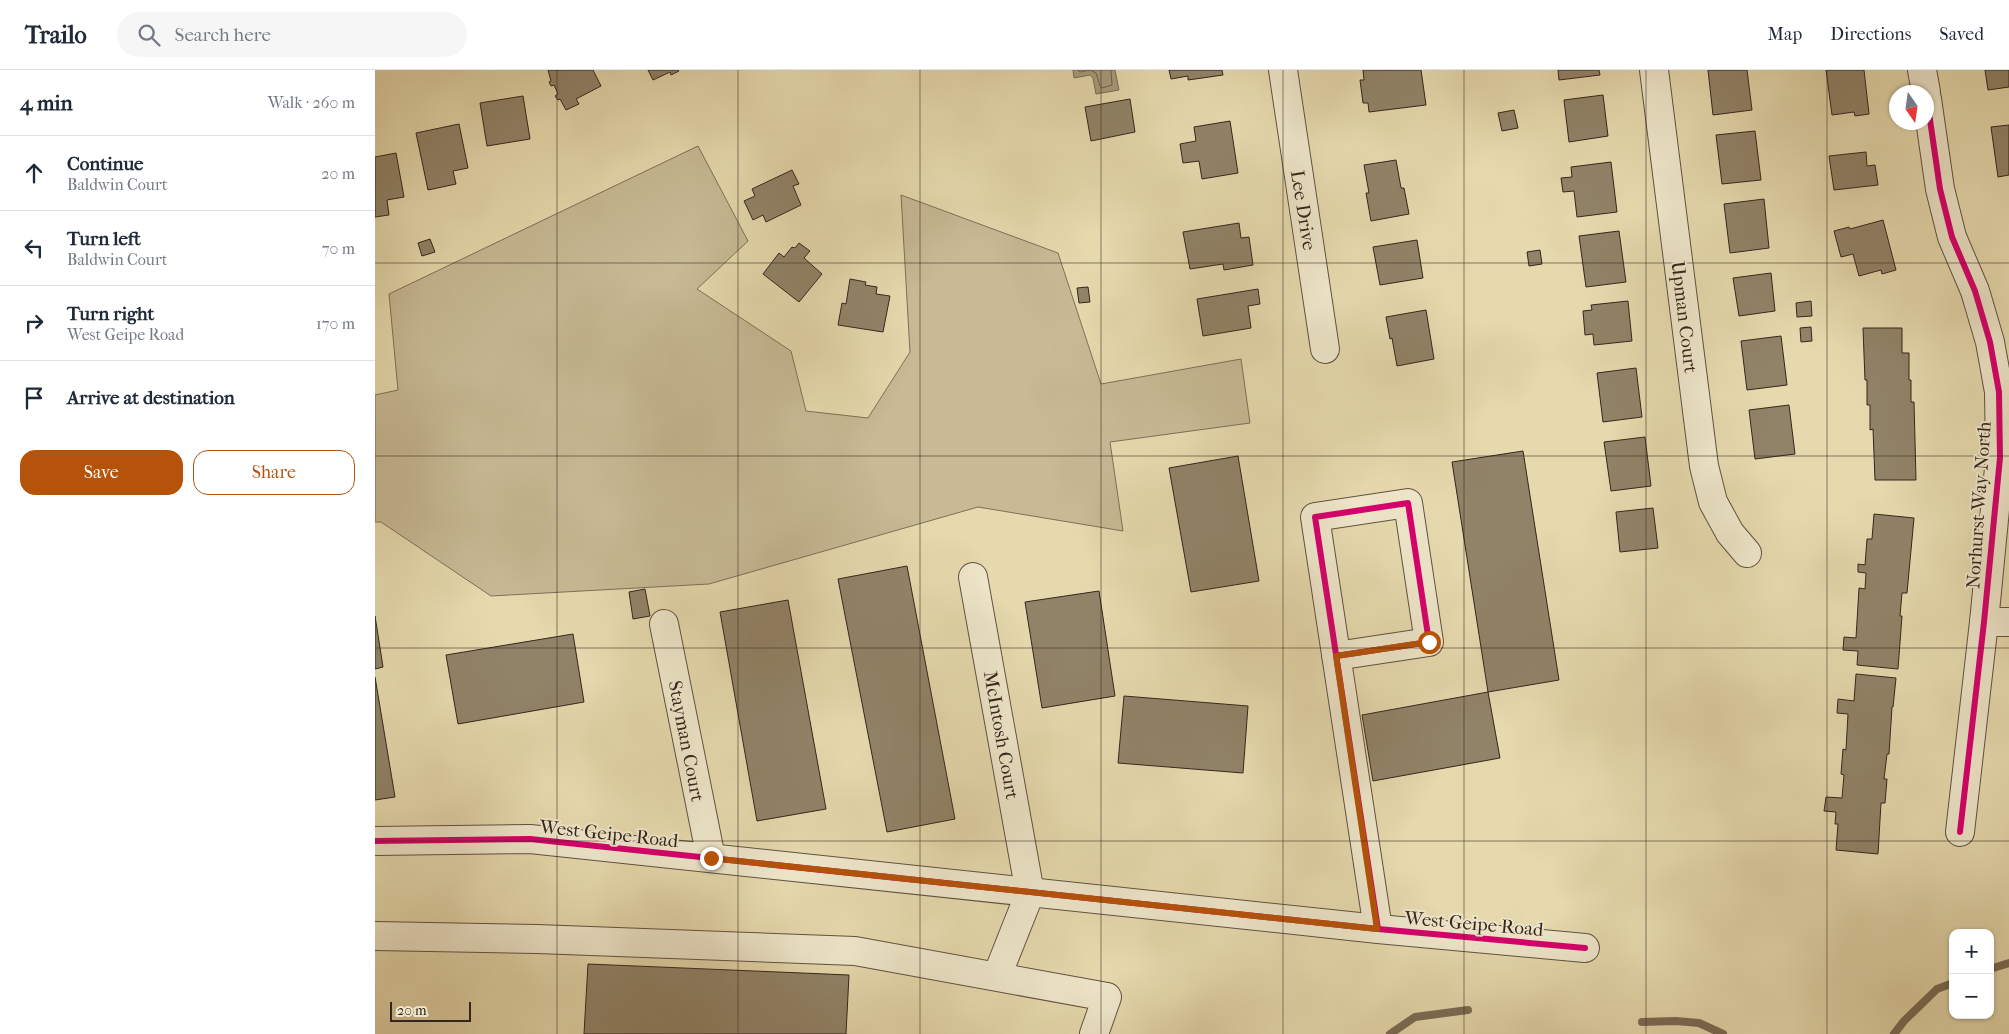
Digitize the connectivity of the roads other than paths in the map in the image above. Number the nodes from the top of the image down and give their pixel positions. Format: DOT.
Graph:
graph roads {
  1 [pos="1283,70"];
  2 [pos="1654,70"];
  3 [pos="1922,70"];
  4 [pos="1925,85"];
  5 [pos="1932,130"];
  6 [pos="1325,350"];
  7 [pos="1747,553"];
  8 [pos="973,578"];
  9 [pos="1997,622"];
  10 [pos="664,624"];
  11 [pos="1336,656"];
  12 [pos="1960,832"];
  13 [pos="375,841"];
  14 [pos="711,858"];
  15 [pos="1030,893"];
  16 [pos="1377,929"];
  17 [pos="375,936"];
  18 [pos="1585,948"];
  19 [pos="997,976"];
  20 [pos="1094,1034"];
  1 -- 6 [label="street, Lee Drive"];
  2 -- 7 [label="street, Upman Court"];
  3 -- 4 [label="street"];
  5 -- 9 [label="street, Norhurst Way North"];
  8 -- 15 [label="street, McIntosh Court"];
  9 -- 12 [label="street, Norhurst Way North"];
  10 -- 14 [label="street, Stayman Court"];
  11 -- 11 [label="street"];
  11 -- 16 [label="street"];
  13 -- 14 [label="street, West Geipe Road"];
  14 -- 15 [label="street, West Geipe Road"];
  15 -- 16 [label="street, West Geipe Road"];
  15 -- 19 [label="street"];
  16 -- 18 [label="street, West Geipe Road"];
  17 -- 19 [label="street"];
  19 -- 20 [label="street"];
}
